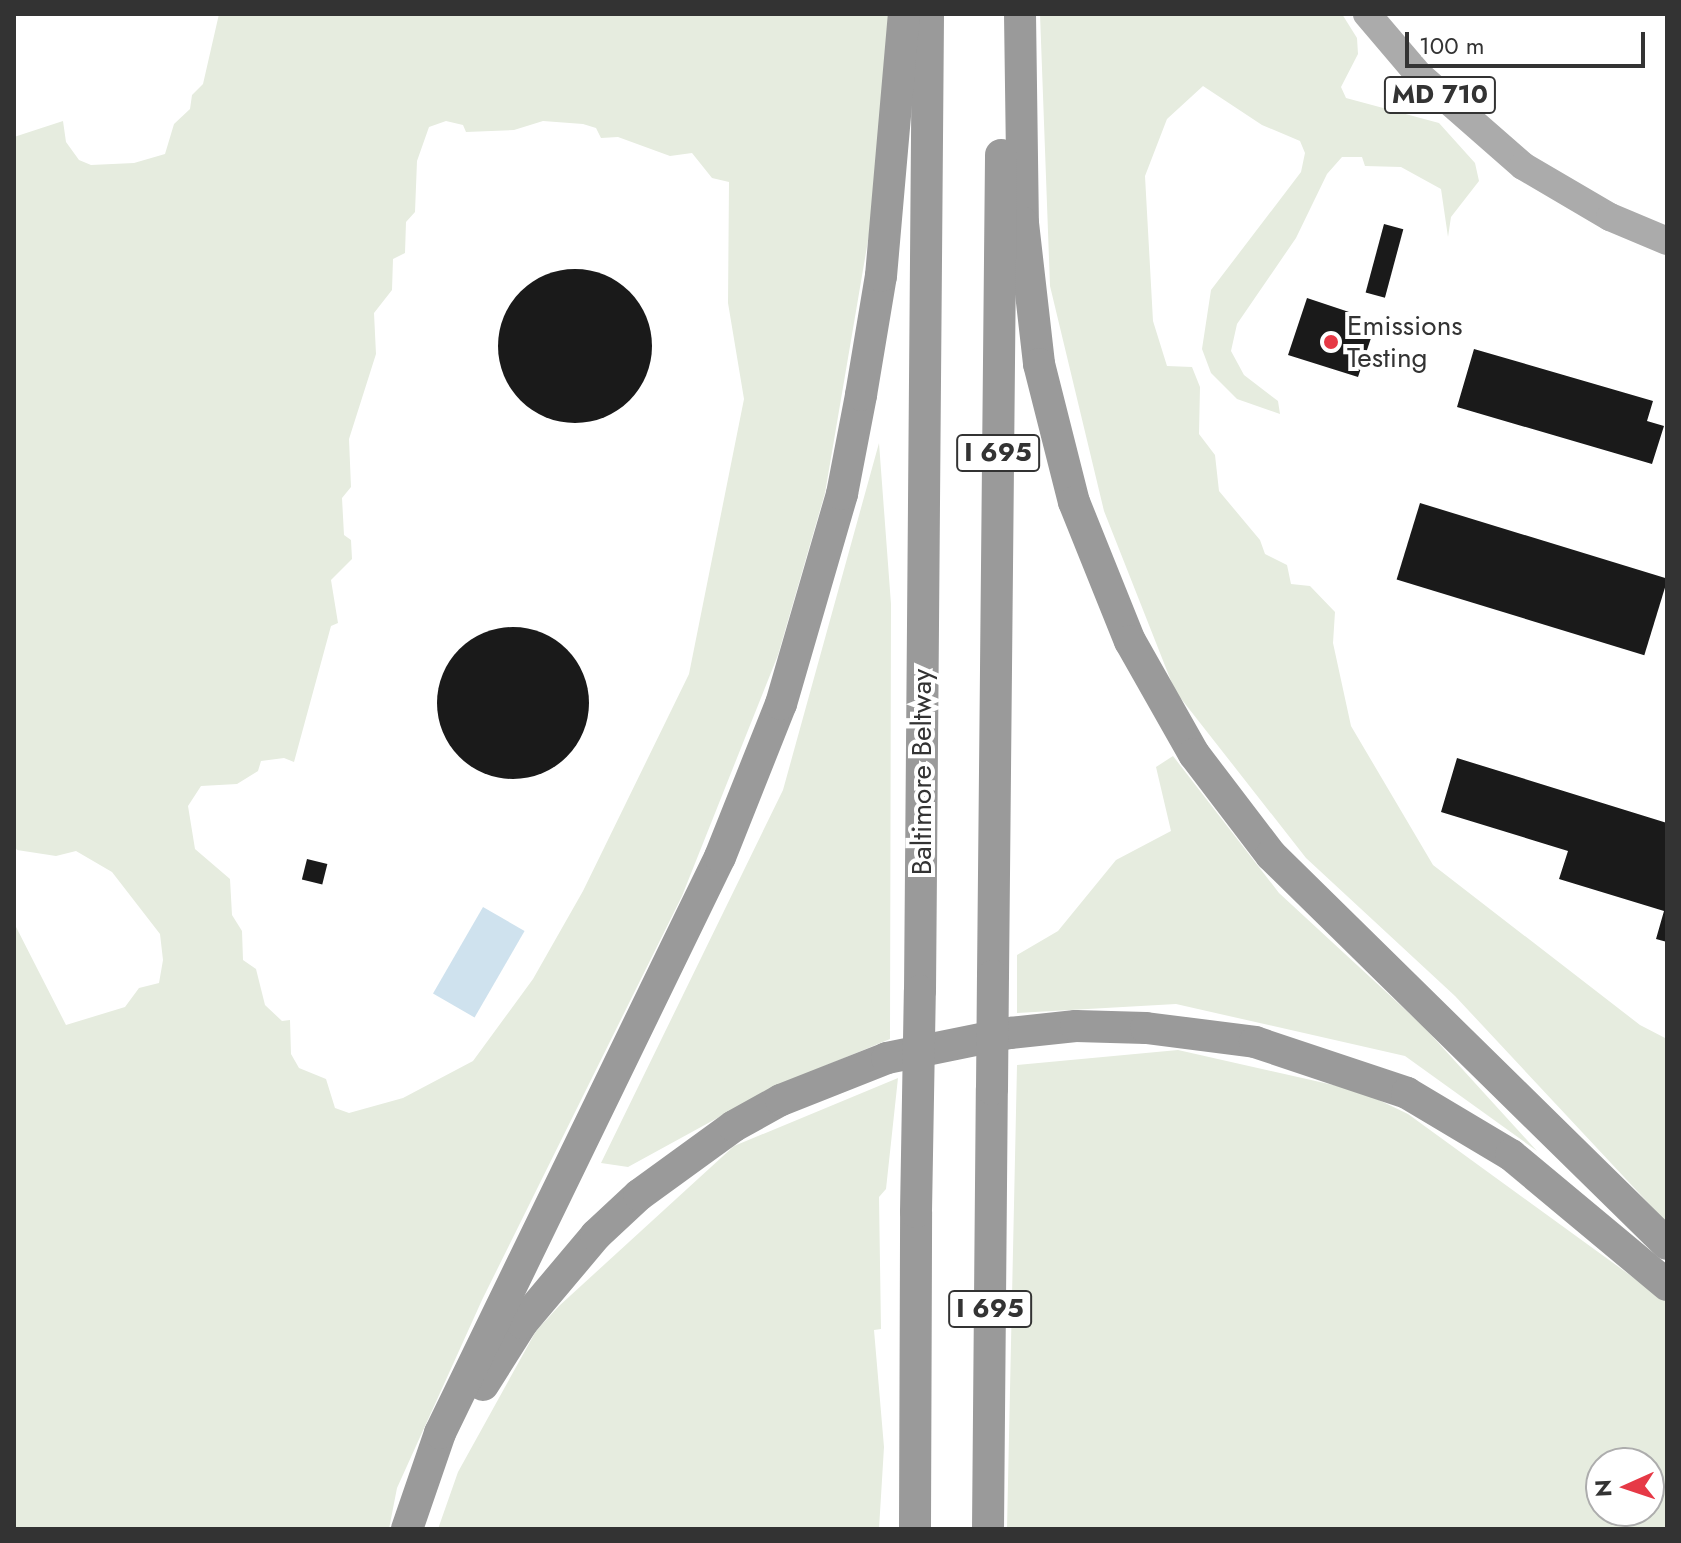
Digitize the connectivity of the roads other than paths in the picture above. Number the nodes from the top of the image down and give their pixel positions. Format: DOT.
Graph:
graph roads {
  1 [pos="904,14"];
  2 [pos="928,14"];
  3 [pos="1002,14"];
  4 [pos="1020,14"];
  5 [pos="1367,14"];
  6 [pos="1667,241"];
  7 [pos="1667,1244"];
  8 [pos="1667,1285"];
  9 [pos="914,1528"];
  10 [pos="407,1529"];
  11 [pos="422,1529"];
  12 [pos="988,1529"];
  1 -- 10 [label="highway"];
  2 -- 9 [label="highway, Baltimore Beltway / I 695, bridge"];
  3 -- 12 [label="highway, I 695, bridge"];
  4 -- 7 [label="highway"];
  5 -- 6 [label="main road, MD 710"];
  8 -- 11 [label="highway"];
}
